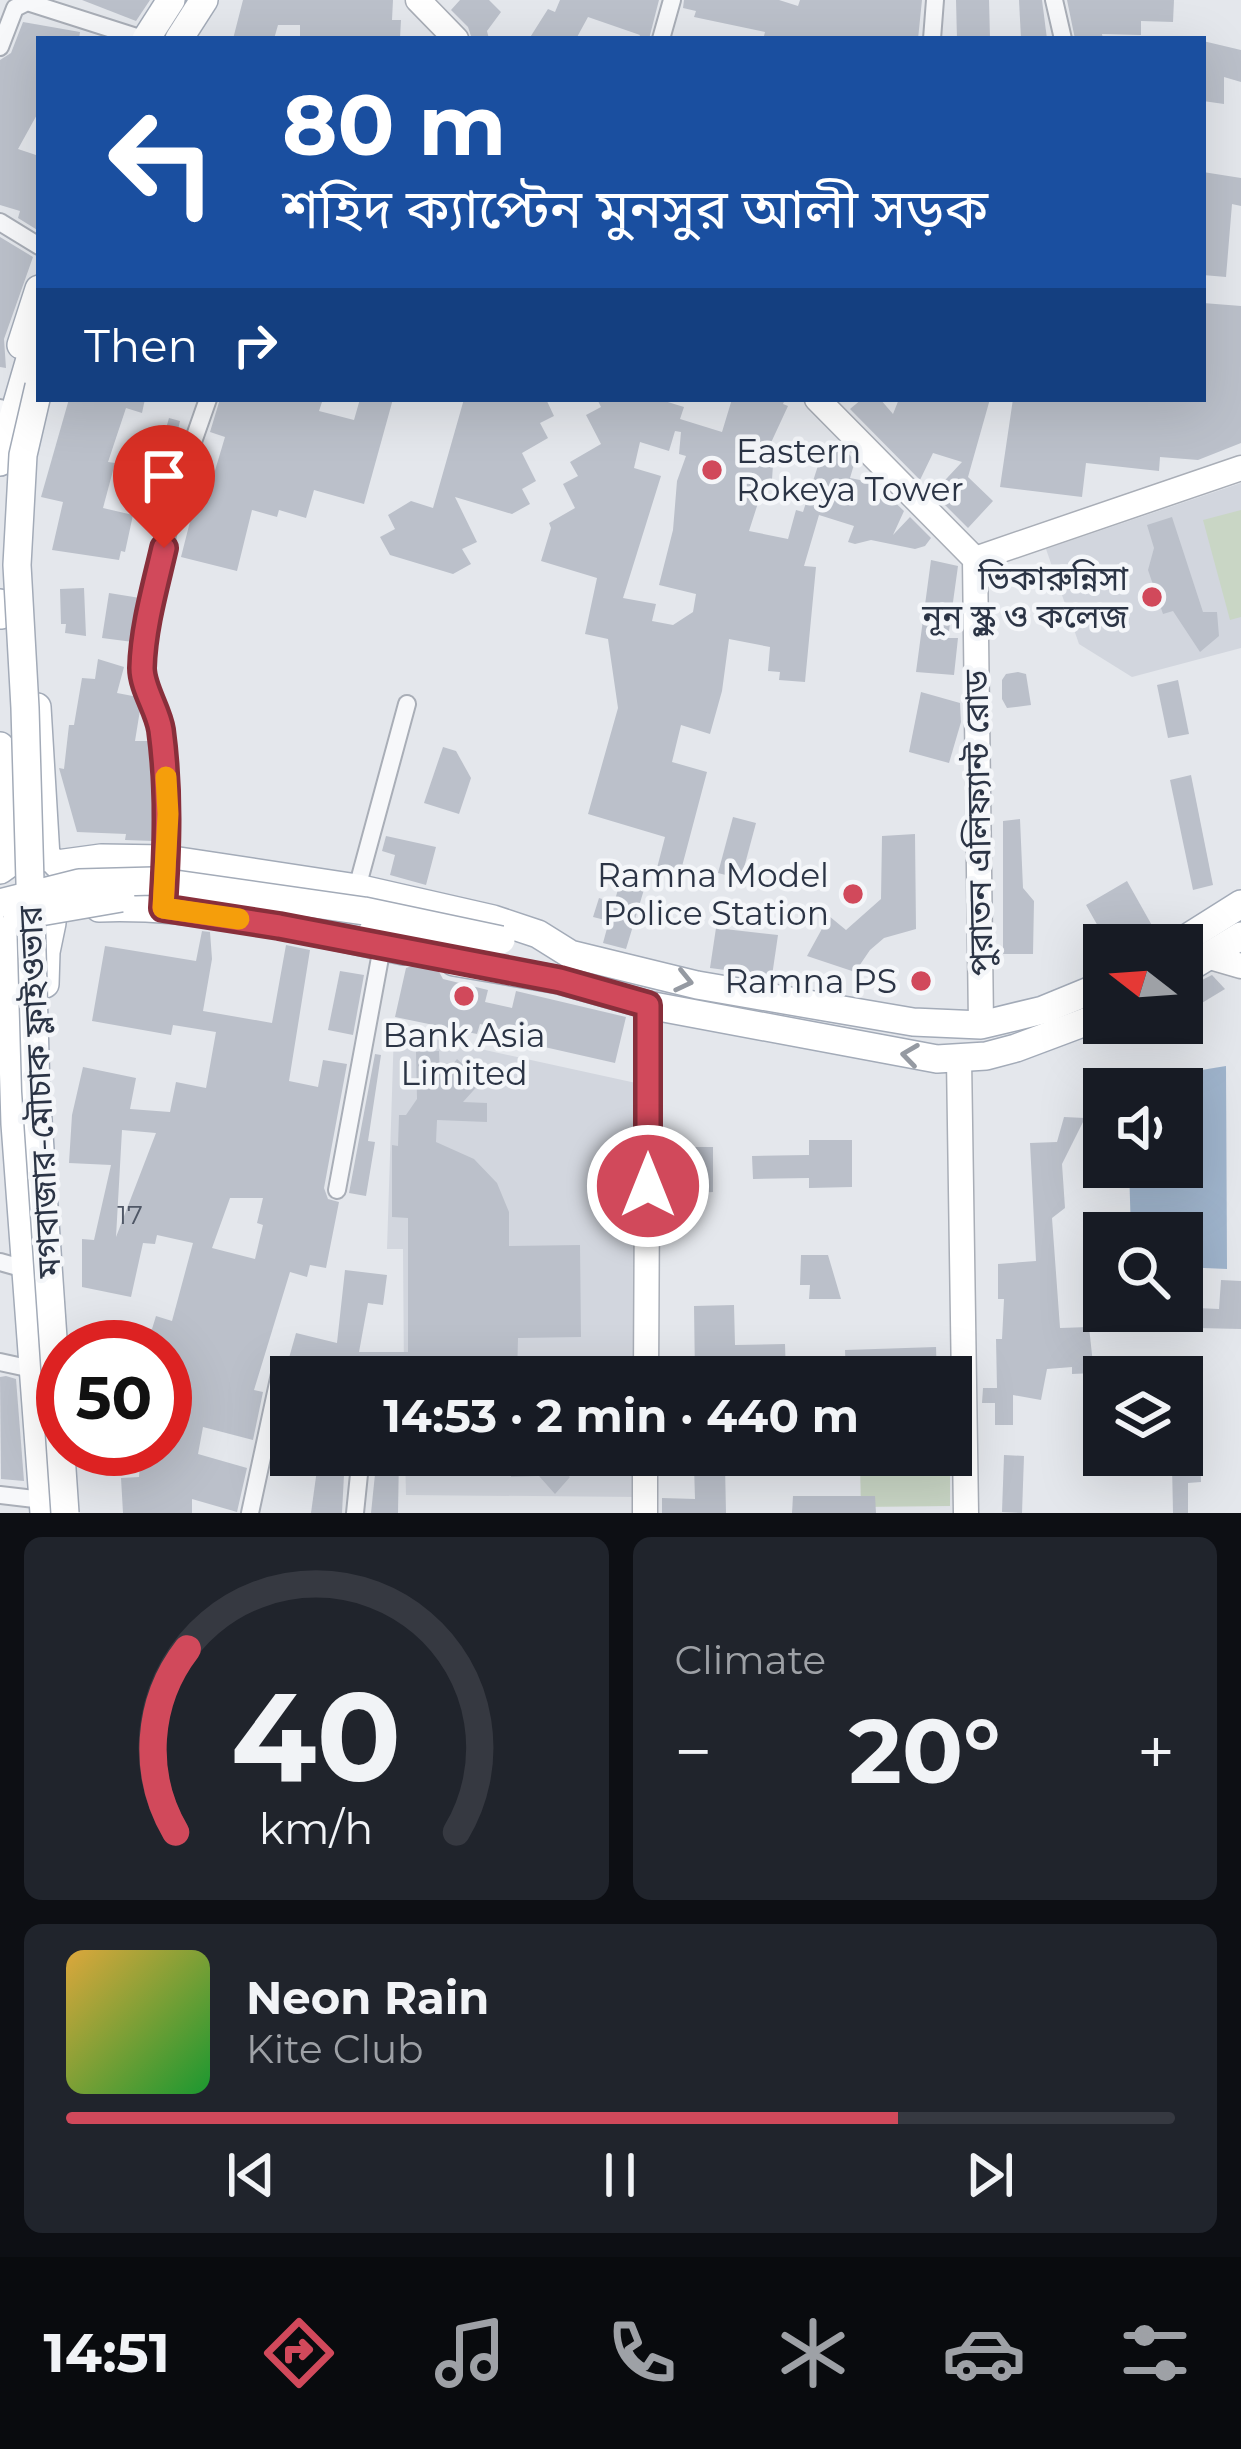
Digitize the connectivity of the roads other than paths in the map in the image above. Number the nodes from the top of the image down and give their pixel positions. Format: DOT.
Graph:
graph roads {
  1 [pos="171,0"];
  2 [pos="188,0"];
  3 [pos="204,0"];
  4 [pos="215,0"];
  5 [pos="418,0"];
  6 [pos="672,0"];
  7 [pos="935,0"];
  8 [pos="1054,0"];
  9 [pos="73,8"];
  10 [pos="138,36"];
  11 [pos="147,36"];
  12 [pos="166,36"];
  13 [pos="181,36"];
  14 [pos="193,36"];
  15 [pos="453,36"];
  16 [pos="663,36"];
  17 [pos="932,36"];
  18 [pos="1062,36"];
  19 [pos="0,47"];
  20 [pos="0,222"];
  21 [pos="36,244"];
  22 [pos="36,314"];
  23 [pos="36,315"];
  24 [pos="36,401"];
  25 [pos="45,402"];
  26 [pos="207,402"];
  27 [pos="823,402"];
  28 [pos="0,410"];
  29 [pos="0,462"];
  30 [pos="1241,468"];
  31 [pos="975,559"];
  32 [pos="0,603"];
  33 [pos="407,704"];
  34 [pos="0,746"];
  35 [pos="0,852"];
  36 [pos="166,859"];
  37 [pos="51,860"];
  38 [pos="0,869"];
  39 [pos="356,888"];
  40 [pos="1241,904"];
  41 [pos="163,908"];
  42 [pos="56,919"];
  43 [pos="3,925"];
  44 [pos="1203,928"];
  45 [pos="1241,936"];
  46 [pos="382,946"];
  47 [pos="1210,957"];
  48 [pos="1203,961"];
  49 [pos="1241,966"];
  50 [pos="565,967"];
  51 [pos="1083,994"];
  52 [pos="648,1005"];
  53 [pos="1083,1023"];
  54 [pos="981,1025"];
  55 [pos="959,1059"];
  56 [pos="338,1190"];
  57 [pos="12,1266"];
  58 [pos="61,1320"];
  59 [pos="646,1356"];
  60 [pos="0,1362"];
  61 [pos="32,1369"];
  62 [pos="36,1369"];
  63 [pos="270,1420"];
  64 [pos="75,1476"];
  65 [pos="359,1476"];
  66 [pos="645,1476"];
  67 [pos="0,1495"];
  68 [pos="52,1510"];
  69 [pos="78,1513"];
  70 [pos="250,1513"];
  71 [pos="355,1513"];
  72 [pos="645,1513"];
  73 [pos="966,1513"];
  1 -- 11 [label="main road"];
  2 -- 12 [label="main road"];
  3 -- 13 [label="main road"];
  4 -- 14 [label="main road"];
  5 -- 15 [label="street"];
  6 -- 16 [label="street"];
  7 -- 17 [label="street"];
  8 -- 18 [label="street"];
  9 -- 10 [label="street"];
  9 -- 19 [label="street"];
  20 -- 21 [label="street"];
  22 -- 28 [label="main road"];
  23 -- 29 [label="main road"];
  24 -- 68 [label="main road, মগবাজার-মৌচাক ফ্লাইওভার, bridge"];
  25 -- 37 [label="main road"];
  26 -- 36 [label="street"];
  27 -- 31 [label="street"];
  30 -- 31 [label="street"];
  31 -- 54 [label="street, পুরাতন এলিফ্যান্ট রোড"];
  32 -- 68 [label="main road, bridge"];
  33 -- 39 [label="street"];
  34 -- 35 [label="main road"];
  35 -- 38 [label="main road"];
  36 -- 37 [label="main road"];
  36 -- 39 [label="main road"];
  36 -- 41 [label="main road"];
  37 -- 38 [label="main road"];
  37 -- 42 [label="main road"];
  39 -- 50 [label="main road"];
  40 -- 44 [label="main road"];
  41 -- 42 [label="main road"];
  41 -- 46 [label="main road"];
  42 -- 43 [label="main road"];
  42 -- 58 [label="main road"];
  43 -- 50 [label="main road, bridge"];
  43 -- 57 [label="main road"];
  45 -- 47 [label="main road"];
  46 -- 50 [label="main road"];
  46 -- 56 [label="street"];
  47 -- 48 [label="main road"];
  47 -- 49 [label="street"];
  50 -- 52 [label="main road"];
  50 -- 54 [label="main road, one-way"];
  51 -- 54 [label="main road"];
  55 -- 52 [label="main road, one-way"];
  52 -- 59 [label="street"];
  53 -- 55 [label="main road"];
  55 -- 73 [label="street"];
  57 -- 61 [label="main road"];
  60 -- 61 [label="street"];
  61 -- 62 [label="main road"];
  61 -- 68 [label="main road"];
  63 -- 70 [label="street"];
  64 -- 69 [label="main road"];
  65 -- 71 [label="street"];
  66 -- 72 [label="street"];
  67 -- 68 [label="street"];
}
